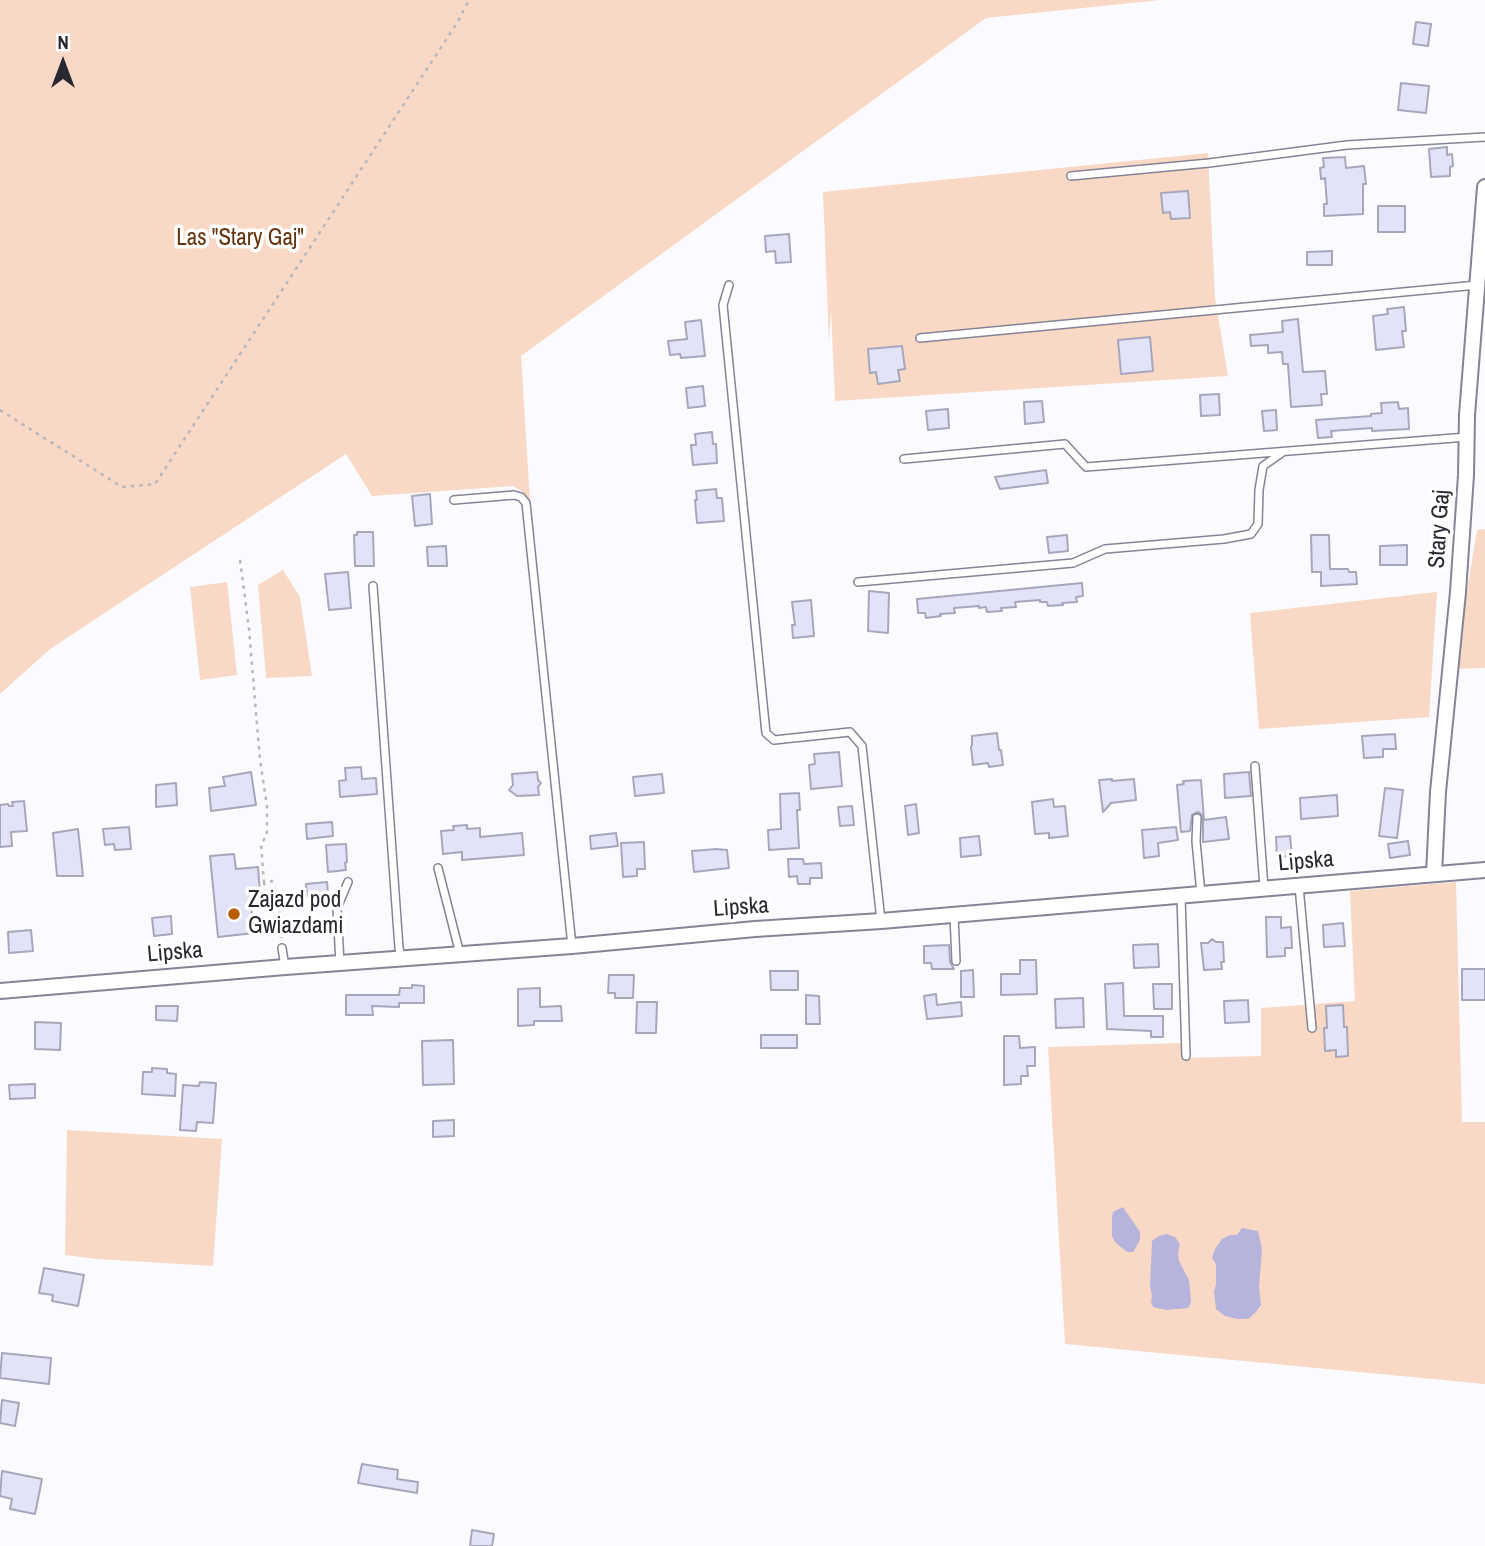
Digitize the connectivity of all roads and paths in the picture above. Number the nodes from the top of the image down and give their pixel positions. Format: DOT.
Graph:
graph roads {
  1 [pos="469,0"];
  2 [pos="1485,137"];
  3 [pos="1071,176"];
  4 [pos="1485,187"];
  5 [pos="729,285"];
  6 [pos="1477,285"];
  7 [pos="920,338"];
  8 [pos="0,410"];
  9 [pos="1467,437"];
  10 [pos="1283,452"];
  11 [pos="904,459"];
  12 [pos="453,500"];
  13 [pos="240,560"];
  14 [pos="858,582"];
  15 [pos="373,586"];
  16 [pos="1255,766"];
  17 [pos="1197,818"];
  18 [pos="438,869"];
  19 [pos="1485,870"];
  20 [pos="1434,874"];
  21 [pos="264,882"];
  22 [pos="348,882"];
  23 [pos="1299,886"];
  24 [pos="1264,889"];
  25 [pos="255,894"];
  26 [pos="1201,894"];
  27 [pos="1181,895"];
  28 [pos="279,900"];
  29 [pos="266,901"];
  30 [pos="954,914"];
  31 [pos="881,920"];
  32 [pos="572,946"];
  33 [pos="282,948"];
  34 [pos="460,954"];
  35 [pos="401,958"];
  36 [pos="956,961"];
  37 [pos="340,963"];
  38 [pos="285,967"];
  39 [pos="0,991"];
  40 [pos="1312,1028"];
  41 [pos="1186,1056"];
  1 -- 8 [label="path"];
  2 -- 3 [label="lane"];
  4 -- 6 [label="street, Stary Gaj"];
  5 -- 31 [label="lane"];
  6 -- 7 [label="lane"];
  6 -- 9 [label="street, Stary Gaj"];
  9 -- 10 [label="lane"];
  9 -- 20 [label="street, Stary Gaj"];
  10 -- 11 [label="lane"];
  10 -- 14 [label="lane"];
  12 -- 32 [label="lane"];
  13 -- 21 [label="path"];
  15 -- 35 [label="lane"];
  16 -- 24 [label="lane"];
  17 -- 26 [label="lane"];
  18 -- 34 [label="lane"];
  19 -- 20 [label="street, Lipska"];
  20 -- 23 [label="street, Lipska"];
  21 -- 28 [label="path"];
  21 -- 29 [label="path"];
  22 -- 37 [label="lane"];
  23 -- 24 [label="street, Lipska"];
  23 -- 40 [label="lane"];
  24 -- 26 [label="street, Lipska"];
  25 -- 29 [label="path"];
  26 -- 27 [label="street, Lipska"];
  27 -- 30 [label="street, Lipska"];
  27 -- 41 [label="lane"];
  28 -- 29 [label="path"];
  28 -- 33 [label="path"];
  30 -- 31 [label="street, Lipska"];
  30 -- 36 [label="lane"];
  31 -- 32 [label="street, Lipska"];
  32 -- 34 [label="street, Lipska"];
  33 -- 38 [label="lane"];
  34 -- 35 [label="street, Lipska"];
  35 -- 37 [label="street, Lipska"];
  37 -- 38 [label="street, Lipska"];
  38 -- 39 [label="street, Lipska"];
}
